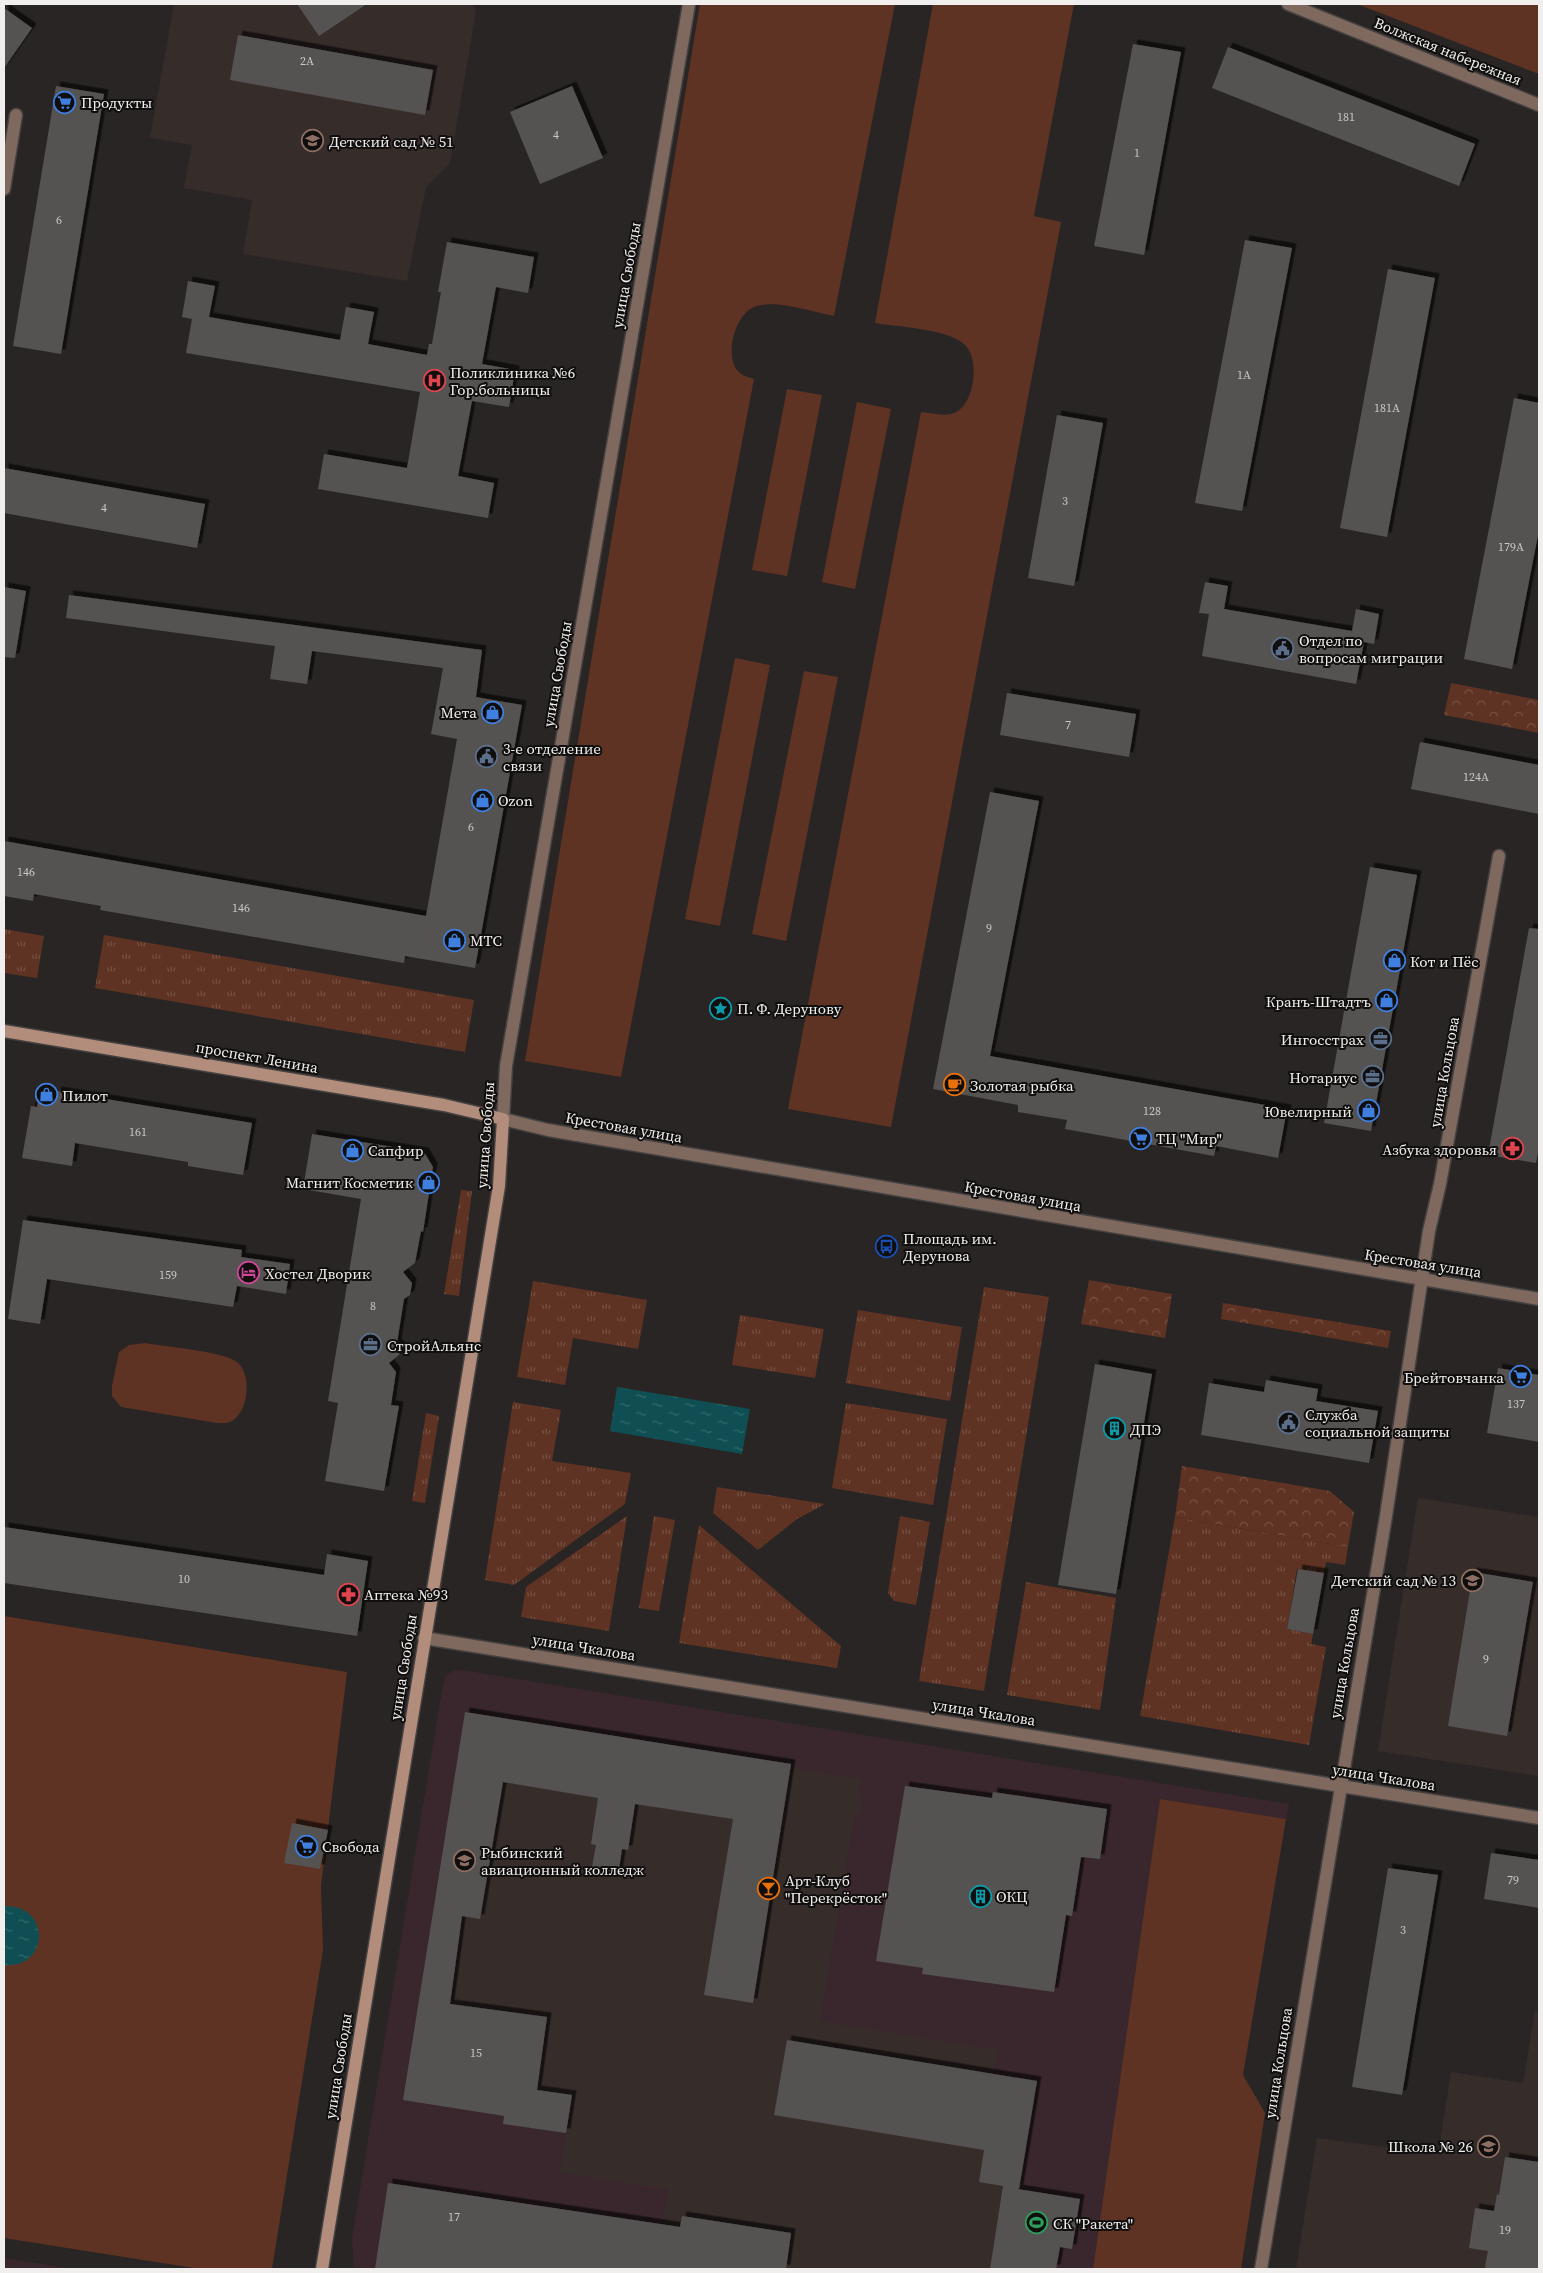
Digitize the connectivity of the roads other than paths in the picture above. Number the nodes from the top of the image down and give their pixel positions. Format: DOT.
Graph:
graph roads {
  1 [pos="689,4"];
  2 [pos="1288,4"];
  3 [pos="1539,105"];
  4 [pos="16,115"];
  5 [pos="4,189"];
  6 [pos="1498,856"];
  7 [pos="4,1031"];
  8 [pos="503,1119"];
  9 [pos="1421,1280"];
  10 [pos="1539,1299"];
  11 [pos="424,1638"];
  12 [pos="1340,1786"];
  13 [pos="1539,1818"];
  14 [pos="322,2269"];
  15 [pos="1261,2269"];
  1 -- 8 [label="street, улица Свободы"];
  2 -- 3 [label="street, Волжская набережная"];
  4 -- 5 [label="street"];
  6 -- 9 [label="street, улица Кольцова"];
  7 -- 8 [label="main road, проспект Ленина"];
  8 -- 9 [label="street, Крестовая улица"];
  8 -- 11 [label="main road, улица Свободы"];
  9 -- 10 [label="street, Крестовая улица"];
  9 -- 12 [label="street, улица Кольцова"];
  11 -- 12 [label="street, улица Чкалова"];
  11 -- 14 [label="main road, улица Свободы"];
  12 -- 13 [label="street, улица Чкалова"];
  12 -- 15 [label="street, улица Кольцова"];
}
